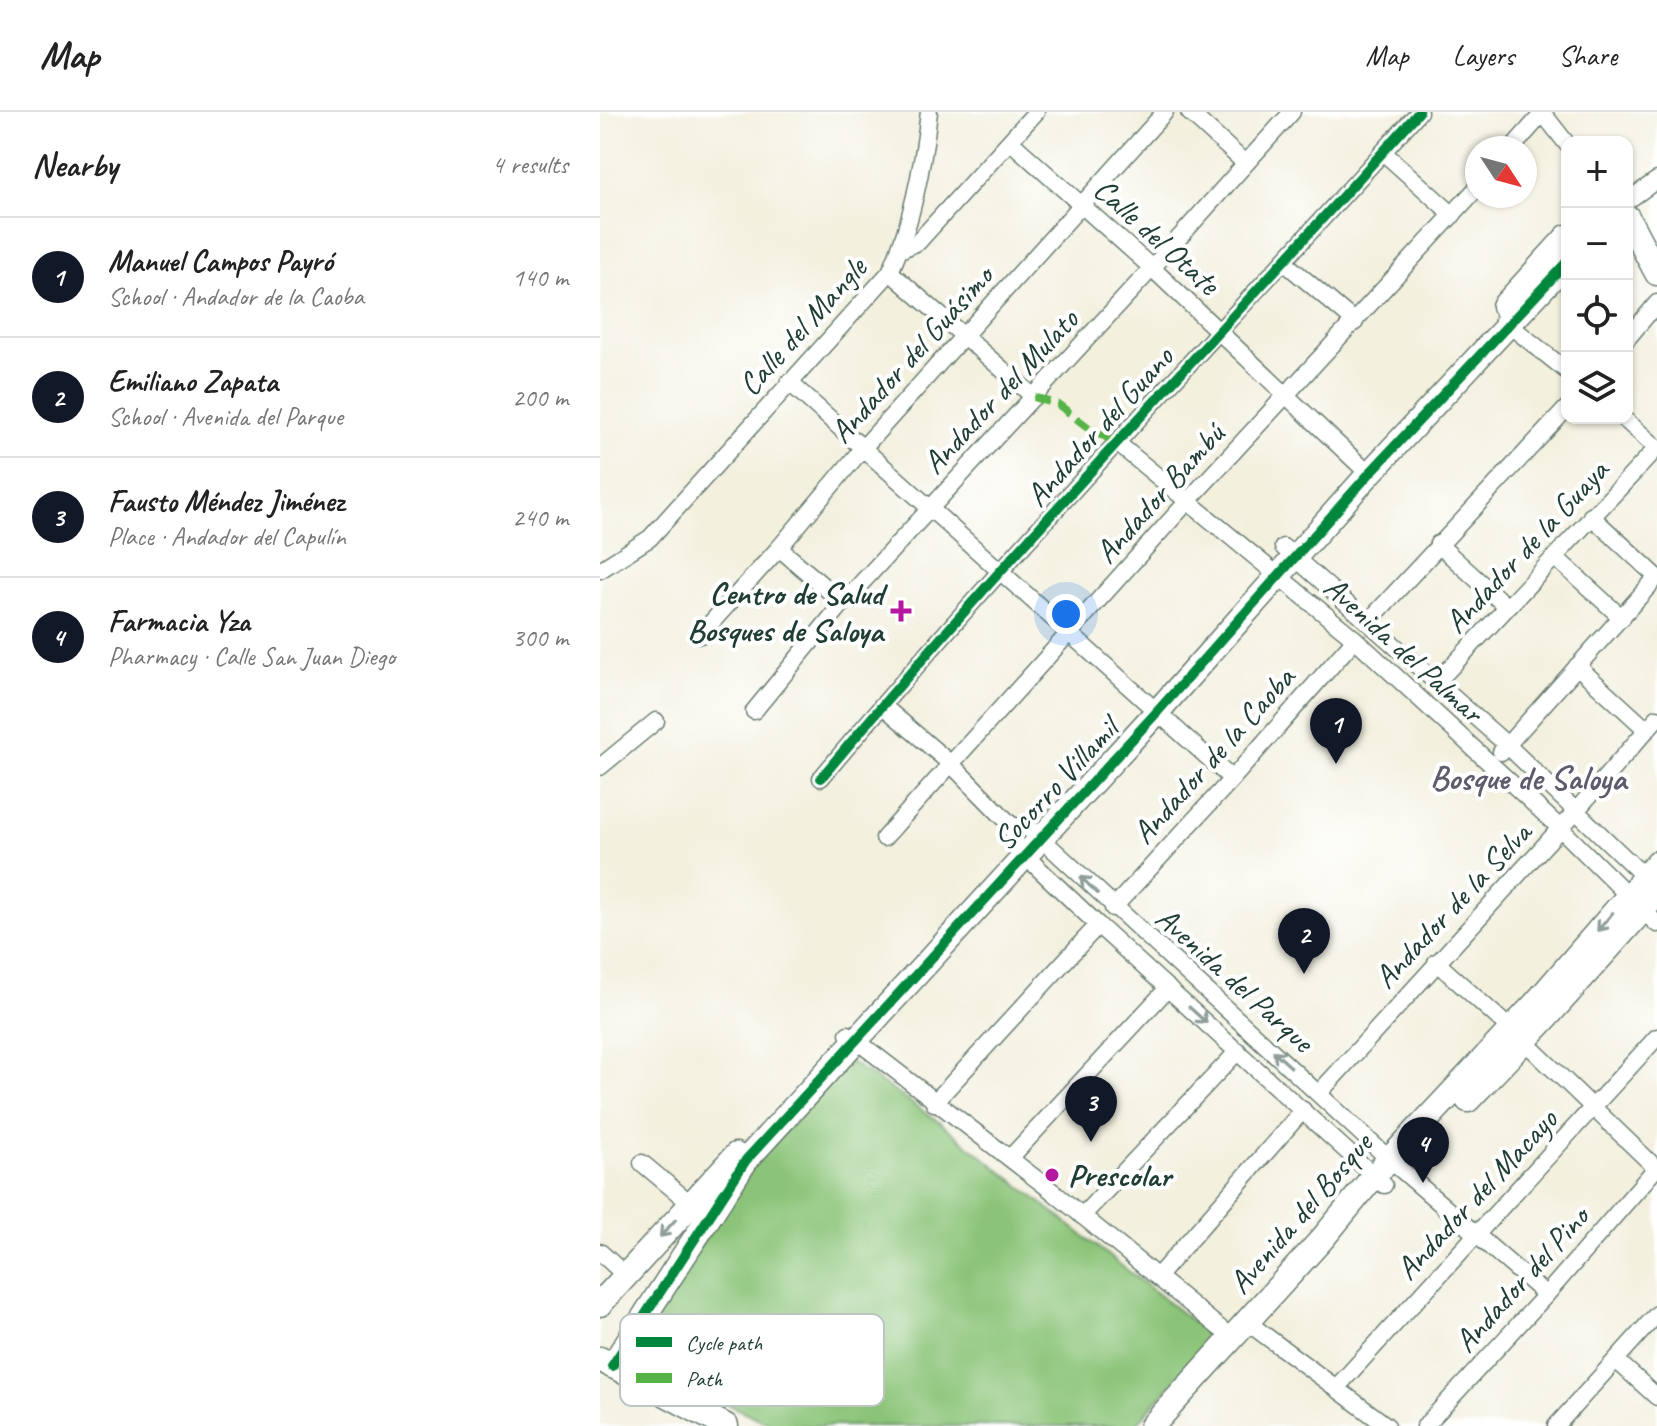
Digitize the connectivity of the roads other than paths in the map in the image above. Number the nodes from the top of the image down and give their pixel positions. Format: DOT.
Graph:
graph roads {
  1 [pos="929,112"];
  2 [pos="1036,112"];
  3 [pos="1165,112"];
  4 [pos="1189,112"];
  5 [pos="1292,112"];
  6 [pos="1419,112"];
  7 [pos="1542,113"];
  8 [pos="1522,136"];
  9 [pos="1561,137"];
  10 [pos="1011,142"];
  11 [pos="1383,152"];
  12 [pos="1245,163"];
  13 [pos="1657,180"];
  14 [pos="1633,197"];
  15 [pos="1465,202"];
  16 [pos="1081,206"];
  17 [pos="1453,215"];
  18 [pos="1633,228"];
  19 [pos="1561,245"];
  20 [pos="900,250"];
  21 [pos="1284,262"];
  22 [pos="1561,267"];
  23 [pos="1152,268"];
  24 [pos="890,272"];
  25 [pos="1657,273"];
  26 [pos="1657,303"];
  27 [pos="1502,319"];
  28 [pos="1355,322"];
  29 [pos="1220,332"];
  30 [pos="1633,332"];
  31 [pos="965,337"];
  32 [pos="1561,366"];
  33 [pos="789,382"];
  34 [pos="1288,394"];
  35 [pos="1034,397"];
  36 [pos="1561,414"];
  37 [pos="1630,424"];
  38 [pos="1117,443"];
  39 [pos="863,448"];
  40 [pos="1657,448"];
  41 [pos="1364,468"];
  42 [pos="1187,502"];
  43 [pos="930,508"];
  44 [pos="1591,516"];
  45 [pos="1438,544"];
  46 [pos="779,548"];
  47 [pos="1289,552"];
  48 [pos="1555,557"];
  49 [pos="600,570"];
  50 [pos="1271,570"];
  51 [pos="1001,572"];
  52 [pos="1657,577"];
  53 [pos="843,603"];
  54 [pos="1507,607"];
  55 [pos="1622,618"];
  56 [pos="1368,622"];
  57 [pos="1070,634"];
  58 [pos="700,635"];
  59 [pos="1355,639"];
  60 [pos="1577,666"];
  61 [pos="1437,682"];
  62 [pos="882,705"];
  63 [pos="1152,707"];
  64 [pos="754,711"];
  65 [pos="656,721"];
  66 [pos="1652,724"];
  67 [pos="1507,745"];
  68 [pos="1491,764"];
  69 [pos="952,765"];
  70 [pos="600,767"];
  71 [pos="821,778"];
  72 [pos="1232,779"];
  73 [pos="1575,812"];
  74 [pos="1560,828"];
  75 [pos="884,838"];
  76 [pos="1025,839"];
  77 [pos="1649,893"];
  78 [pos="1113,908"];
  79 [pos="1098,925"];
  80 [pos="1436,962"];
  81 [pos="1168,988"];
  82 [pos="1518,1035"];
  83 [pos="1657,1037"];
  84 [pos="852,1038"];
  85 [pos="1238,1051"];
  86 [pos="1319,1093"];
  87 [pos="934,1103"];
  88 [pos="1595,1107"];
  89 [pos="1303,1110"];
  90 [pos="1010,1158"];
  91 [pos="642,1163"];
  92 [pos="1657,1168"];
  93 [pos="1387,1172"];
  94 [pos="690,1203"];
  95 [pos="1082,1216"];
  96 [pos="1477,1235"];
  97 [pos="600,1252"];
  98 [pos="625,1275"];
  99 [pos="1158,1276"];
  100 [pos="1546,1295"];
  101 [pos="600,1304"];
  102 [pos="639,1314"];
  103 [pos="1657,1314"];
  104 [pos="1246,1330"];
  105 [pos="620,1342"];
  106 [pos="1616,1360"];
  107 [pos="606,1362"];
  108 [pos="1336,1388"];
  109 [pos="1657,1397"];
  110 [pos="688,1406"];
  111 [pos="726,1426"];
  112 [pos="1152,1426"];
  113 [pos="1169,1426"];
  114 [pos="1387,1426"];
  115 [pos="1425,1426"];
  116 [pos="1556,1426"];
  1 -- 20 [label="street"];
  2 -- 10 [label="street, Calle del Mangle"];
  3 -- 16 [label="street, Andador del Guásimo"];
  4 -- 12 [label="street"];
  5 -- 12 [label="street, Andador del Mulato"];
  6 -- 11 [label="street, Andador del Guano"];
  7 -- 8 [label="street"];
  7 -- 9 [label="street"];
  10 -- 16 [label="street, Calle del Otate"];
  10 -- 20 [label="street, Calle del Mangle"];
  11 -- 17 [label="street"];
  11 -- 21 [label="street, Andador del Guano"];
  12 -- 23 [label="street, Andador del Mulato"];
  13 -- 14 [label="street"];
  15 -- 17 [label="street, Andador Bambú"];
  16 -- 23 [label="street, Calle del Otate"];
  16 -- 31 [label="street, Andador del Guásimo"];
  17 -- 28 [label="street, Andador Bambú"];
  18 -- 25 [label="street"];
  19 -- 27 [label="street, Socorro Villamil"];
  20 -- 24 [label="street, Calle del Mangle"];
  21 -- 28 [label="street"];
  21 -- 29 [label="street, Andador del Guano"];
  22 -- 27 [label="street, Socorro Villamil"];
  23 -- 29 [label="street, Calle del Otate"];
  23 -- 35 [label="street, Andador del Mulato"];
  24 -- 31 [label="street"];
  24 -- 33 [label="street, Calle del Mangle"];
  26 -- 30 [label="street"];
  27 -- 32 [label="street"];
  27 -- 41 [label="street, Socorro Villamil"];
  28 -- 34 [label="street, Andador Bambú"];
  29 -- 34 [label="street, Calle del Otate"];
  29 -- 38 [label="street, Andador del Guano"];
  31 -- 35 [label="street"];
  31 -- 39 [label="street, Andador del Guásimo"];
  33 -- 39 [label="street"];
  33 -- 49 [label="street, Calle del Mangle"];
  34 -- 41 [label="street, Calle del Otate"];
  34 -- 42 [label="street, Andador Bambú"];
  35 -- 43 [label="street, Andador del Mulato"];
  36 -- 45 [label="street"];
  37 -- 40 [label="street"];
  38 -- 42 [label="street, Avenida del Palmar"];
  38 -- 51 [label="street, Andador del Guano"];
  39 -- 43 [label="street"];
  39 -- 46 [label="street, Andador del Guásimo"];
  40 -- 44 [label="street, Andador de la Guaya"];
  41 -- 47 [label="street, Socorro Villamil"];
  42 -- 50 [label="street, Avenida del Palmar"];
  42 -- 57 [label="street, Andador Bambú"];
  43 -- 51 [label="street"];
  43 -- 53 [label="street, Andador del Mulato"];
  44 -- 48 [label="street, Andador de la Guaya"];
  44 -- 52 [label="street"];
  45 -- 54 [label="street"];
  45 -- 56 [label="street"];
  46 -- 53 [label="street"];
  46 -- 58 [label="street, Andador del Guásimo"];
  47 -- 50 [label="street, Socorro Villamil"];
  47 -- 56 [label="street, Avenida del Palmar"];
  48 -- 54 [label="street, Andador de la Guaya"];
  48 -- 55 [label="street"];
  50 -- 59 [label="street, Avenida del Palmar"];
  50 -- 63 [label="street, Socorro Villamil"];
  51 -- 57 [label="street"];
  51 -- 62 [label="street, Andador del Guano"];
  52 -- 55 [label="street"];
  53 -- 64 [label="street, Andador del Mulato"];
  54 -- 61 [label="street, Andador de la Guaya"];
  55 -- 60 [label="street"];
  56 -- 61 [label="street, Avenida del Palmar"];
  57 -- 63 [label="street"];
  57 -- 69 [label="street, Andador Bambú"];
  59 -- 68 [label="street, Avenida del Palmar"];
  59 -- 72 [label="street, Andador de la Caoba"];
  60 -- 66 [label="street"];
  60 -- 67 [label="street"];
  61 -- 67 [label="street, Avenida del Palmar"];
  62 -- 69 [label="street"];
  62 -- 71 [label="street, Andador del Guano"];
  63 -- 72 [label="street"];
  63 -- 76 [label="street, Socorro Villamil"];
  65 -- 70 [label="street"];
  66 -- 73 [label="street, Andador de la Selva"];
  67 -- 68 [label="street"];
  67 -- 73 [label="street, Avenida del Palmar"];
  68 -- 74 [label="street, Avenida del Palmar"];
  69 -- 75 [label="street, Andador Bambú"];
  69 -- 76 [label="street"];
  72 -- 78 [label="street, Andador de la Caoba"];
  73 -- 74 [label="street, Andador de la Selva"];
  73 -- 77 [label="street, Avenida del Palmar"];
  74 -- 77 [label="street, Avenida del Palmar"];
  74 -- 80 [label="street, Andador de la Selva"];
  78 -- 76 [label="street, Avenida del Parque, one-way"];
  76 -- 79 [label="street, Avenida del Parque"];
  76 -- 84 [label="street, Socorro Villamil"];
  77 -- 82 [label="street, Avenida del Bosque"];
  86 -- 78 [label="street, Avenida del Parque, one-way"];
  79 -- 81 [label="street, Avenida del Parque"];
  79 -- 87 [label="street"];
  80 -- 82 [label="street"];
  80 -- 86 [label="street, Andador de la Selva"];
  81 -- 85 [label="street, Avenida del Parque, one-way"];
  81 -- 90 [label="street"];
  82 -- 88 [label="street"];
  82 -- 93 [label="street, Avenida del Bosque"];
  83 -- 88 [label="street, Andador del Macayo"];
  84 -- 87 [label="street"];
  84 -- 94 [label="street, Socorro Villamil"];
  84 -- 102 [label="street, Socorro Villamil"];
  85 -- 89 [label="street, Avenida del Parque"];
  85 -- 95 [label="street"];
  86 -- 93 [label="street, Avenida del Parque"];
  87 -- 90 [label="street"];
  88 -- 92 [label="street"];
  88 -- 96 [label="street, Andador del Macayo"];
  89 -- 93 [label="street, Avenida del Parque"];
  89 -- 99 [label="street"];
  90 -- 95 [label="street"];
  91 -- 94 [label="street"];
  92 -- 100 [label="street, Andador del Pino"];
  93 -- 96 [label="street"];
  93 -- 104 [label="street, Avenida del Bosque"];
  94 -- 98 [label="street, Socorro Villamil, one-way"];
  95 -- 99 [label="street"];
  96 -- 100 [label="street"];
  96 -- 108 [label="street, Andador del Macayo"];
  97 -- 98 [label="street"];
  98 -- 101 [label="street, Socorro Villamil"];
  99 -- 104 [label="street"];
  100 -- 115 [label="street, Andador del Pino"];
  103 -- 106 [label="street"];
  104 -- 108 [label="street"];
  104 -- 112 [label="street, Avenida del Bosque"];
  104 -- 113 [label="street, Avenida del Bosque"];
  105 -- 107 [label="street, Socorro Villamil"];
  106 -- 109 [label="street"];
  106 -- 116 [label="street"];
  108 -- 114 [label="street"];
  110 -- 111 [label="street"];
}
